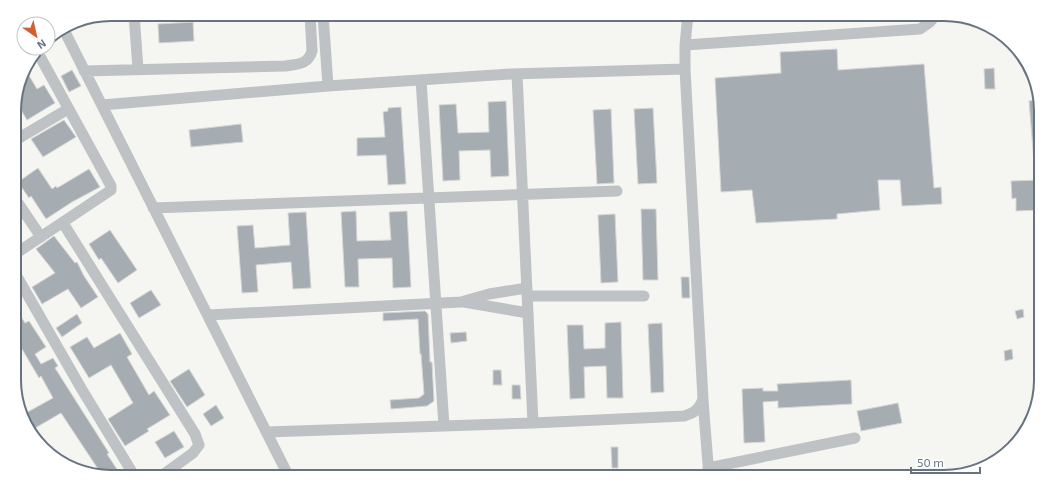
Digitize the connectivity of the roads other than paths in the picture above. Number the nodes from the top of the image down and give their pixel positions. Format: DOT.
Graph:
graph roads {
  1 [pos="135,21"];
  2 [pos="310,21"];
  3 [pos="323,21"];
  4 [pos="687,21"];
  5 [pos="931,21"];
  6 [pos="65,34"];
  7 [pos="685,45"];
  8 [pos="40,56"];
  9 [pos="138,69"];
  10 [pos="685,69"];
  11 [pos="84,71"];
  12 [pos="517,74"];
  13 [pos="421,80"];
  14 [pos="328,86"];
  15 [pos="102,105"];
  16 [pos="68,109"];
  17 [pos="21,137"];
  18 [pos="617,191"];
  19 [pos="522,195"];
  20 [pos="429,199"];
  21 [pos="21,207"];
  22 [pos="153,208"];
  23 [pos="63,222"];
  24 [pos="41,237"];
  25 [pos="21,250"];
  26 [pos="21,283"];
  27 [pos="527,292"];
  28 [pos="644,296"];
  29 [pos="461,302"];
  30 [pos="436,303"];
  31 [pos="528,313"];
  32 [pos="208,315"];
  33 [pos="703,399"];
  34 [pos="533,423"];
  35 [pos="444,426"];
  36 [pos="267,432"];
  37 [pos="855,438"];
  38 [pos="132,470"];
  39 [pos="170,470"];
  40 [pos="286,470"];
  41 [pos="708,470"];
  42 [pos="721,470"];
  1 -- 9 [label="street"];
  2 -- 9 [label="street"];
  3 -- 14 [label="street"];
  4 -- 7 [label="street"];
  5 -- 7 [label="street"];
  6 -- 11 [label="street"];
  7 -- 10 [label="street"];
  8 -- 16 [label="street"];
  9 -- 11 [label="street"];
  10 -- 12 [label="street"];
  10 -- 33 [label="street"];
  11 -- 15 [label="street"];
  12 -- 13 [label="street"];
  12 -- 19 [label="street"];
  13 -- 14 [label="street"];
  13 -- 20 [label="street"];
  14 -- 15 [label="street"];
  15 -- 22 [label="street"];
  16 -- 17 [label="street"];
  16 -- 23 [label="street"];
  18 -- 19 [label="street"];
  19 -- 20 [label="street"];
  19 -- 27 [label="street"];
  20 -- 22 [label="street"];
  20 -- 30 [label="street"];
  21 -- 24 [label="street"];
  22 -- 32 [label="street"];
  23 -- 24 [label="street"];
  23 -- 39 [label="street"];
  24 -- 25 [label="street"];
  26 -- 38 [label="street"];
  27 -- 28 [label="street"];
  27 -- 29 [label="street"];
  27 -- 31 [label="street"];
  29 -- 30 [label="street"];
  29 -- 31 [label="street"];
  30 -- 32 [label="street"];
  30 -- 35 [label="street"];
  31 -- 34 [label="street"];
  32 -- 36 [label="street"];
  33 -- 34 [label="street"];
  33 -- 41 [label="street"];
  34 -- 35 [label="street"];
  35 -- 36 [label="street"];
  36 -- 40 [label="street"];
  37 -- 42 [label="street"];
}
